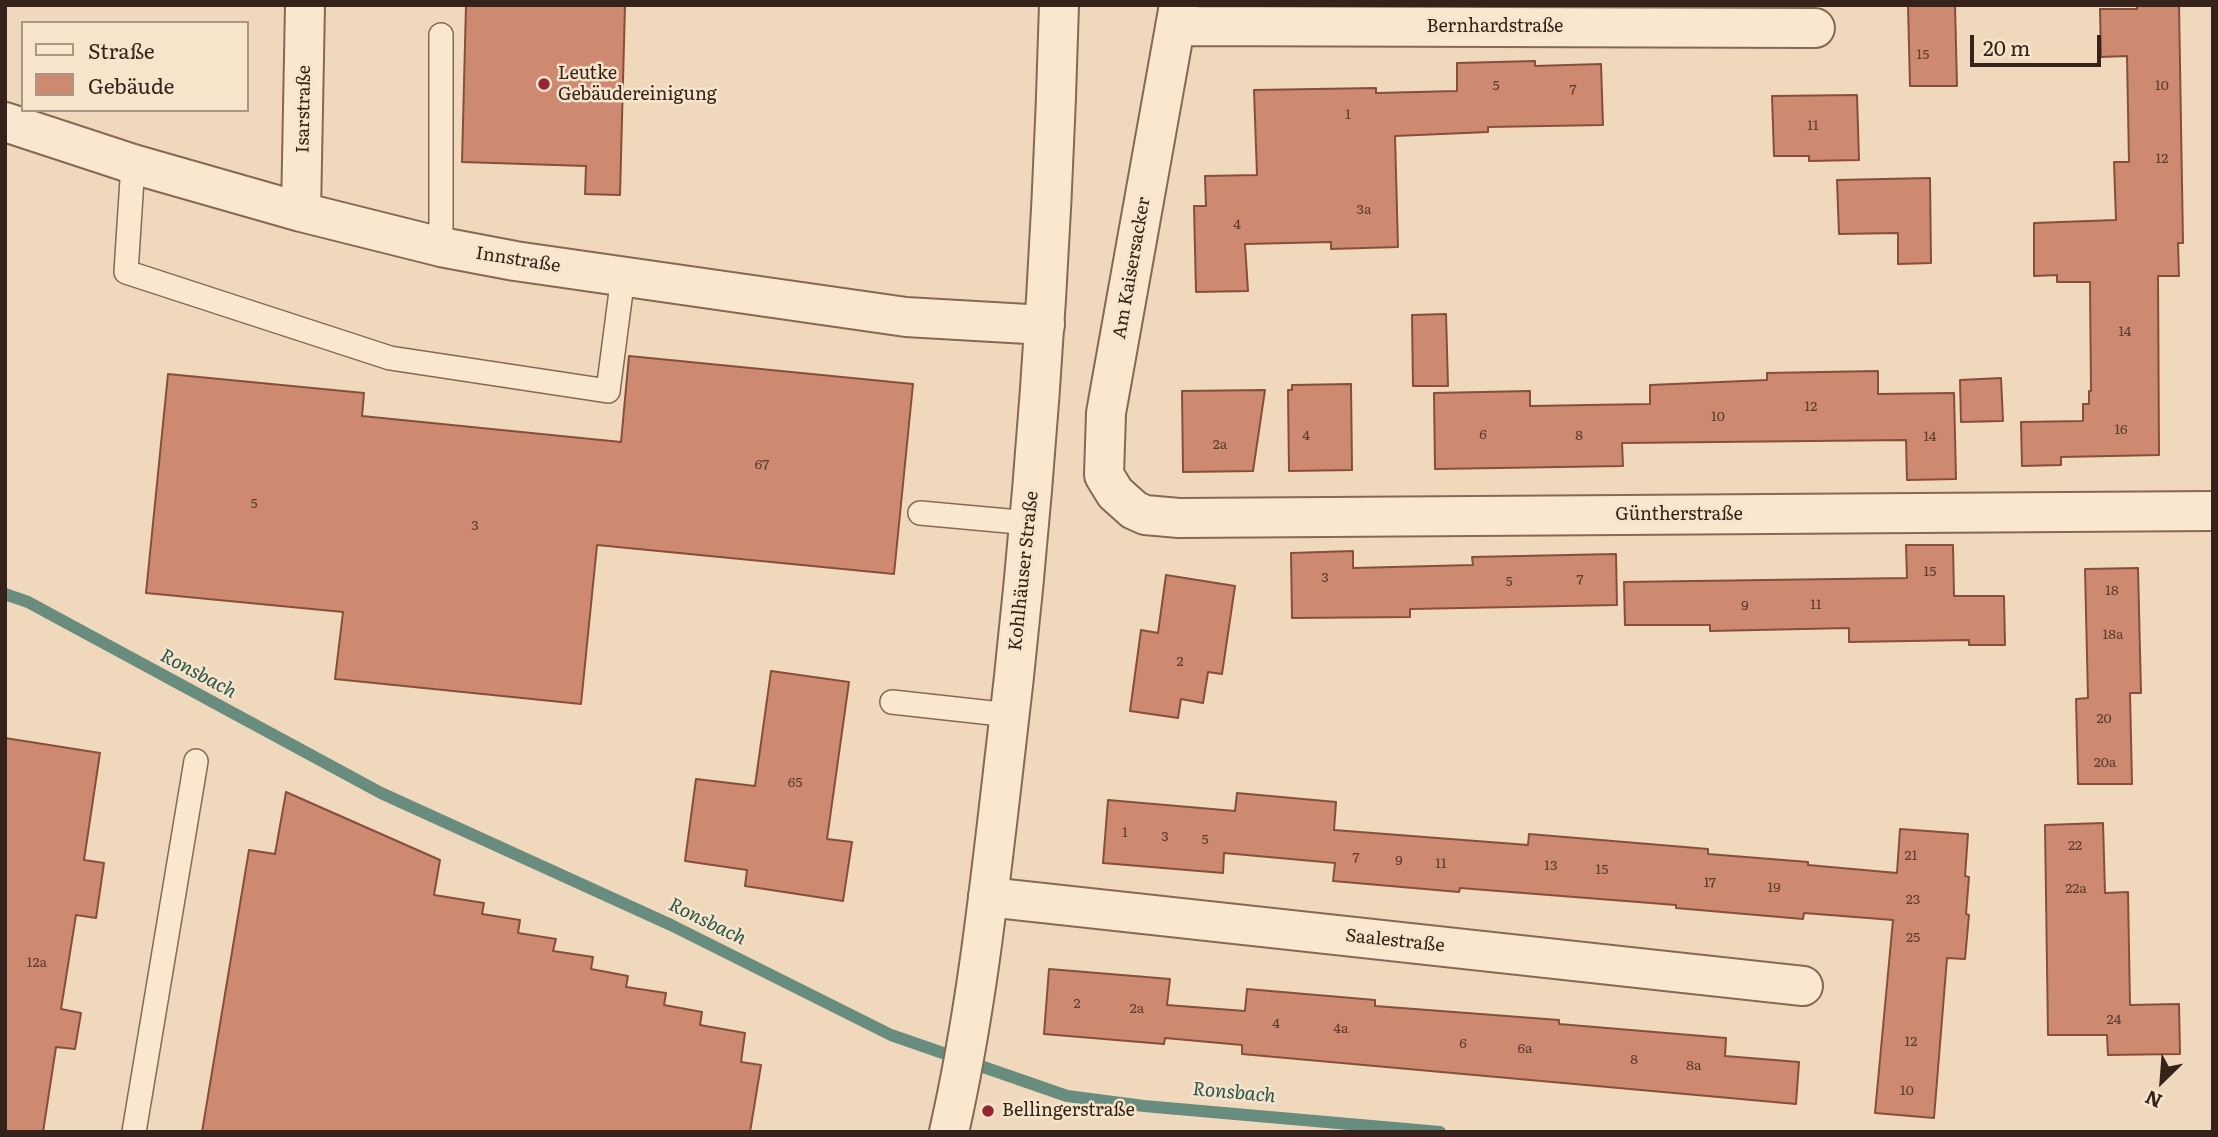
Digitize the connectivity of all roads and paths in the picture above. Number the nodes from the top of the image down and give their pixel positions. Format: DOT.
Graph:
graph roads {
  1 [pos="305,5"];
  2 [pos="1059,5"];
  3 [pos="1177,16"];
  4 [pos="1815,28"];
  5 [pos="440,34"];
  6 [pos="5,122"];
  7 [pos="133,164"];
  8 [pos="301,212"];
  9 [pos="441,247"];
  10 [pos="623,276"];
  11 [pos="1045,325"];
  12 [pos="2213,511"];
  13 [pos="920,513"];
  14 [pos="1145,514"];
  15 [pos="1030,523"];
  16 [pos="892,702"];
  17 [pos="1010,715"];
  18 [pos="196,761"];
  19 [pos="988,897"];
  20 [pos="1802,986"];
  21 [pos="134,1132"];
  22 [pos="949,1132"];
  1 -- 8 [label="street, Isarstraße"];
  2 -- 11 [label="street, Kohlhäuser Straße"];
  3 -- 4 [label="street, Bernhardstraße"];
  3 -- 14 [label="street, Am Kaisersacker"];
  5 -- 9 [label="lane"];
  6 -- 7 [label="street, Innstraße"];
  7 -- 8 [label="street, Innstraße"];
  7 -- 10 [label="lane"];
  8 -- 9 [label="street, Innstraße"];
  9 -- 10 [label="street, Innstraße"];
  10 -- 11 [label="street, Innstraße"];
  11 -- 15 [label="street, Kohlhäuser Straße"];
  12 -- 14 [label="street, Güntherstraße"];
  13 -- 15 [label="lane"];
  15 -- 17 [label="street, Kohlhäuser Straße"];
  16 -- 17 [label="lane"];
  17 -- 19 [label="street, Kohlhäuser Straße"];
  18 -- 21 [label="lane"];
  19 -- 20 [label="street, Saalestraße"];
  19 -- 22 [label="street, Kohlhäuser Straße"];
}
